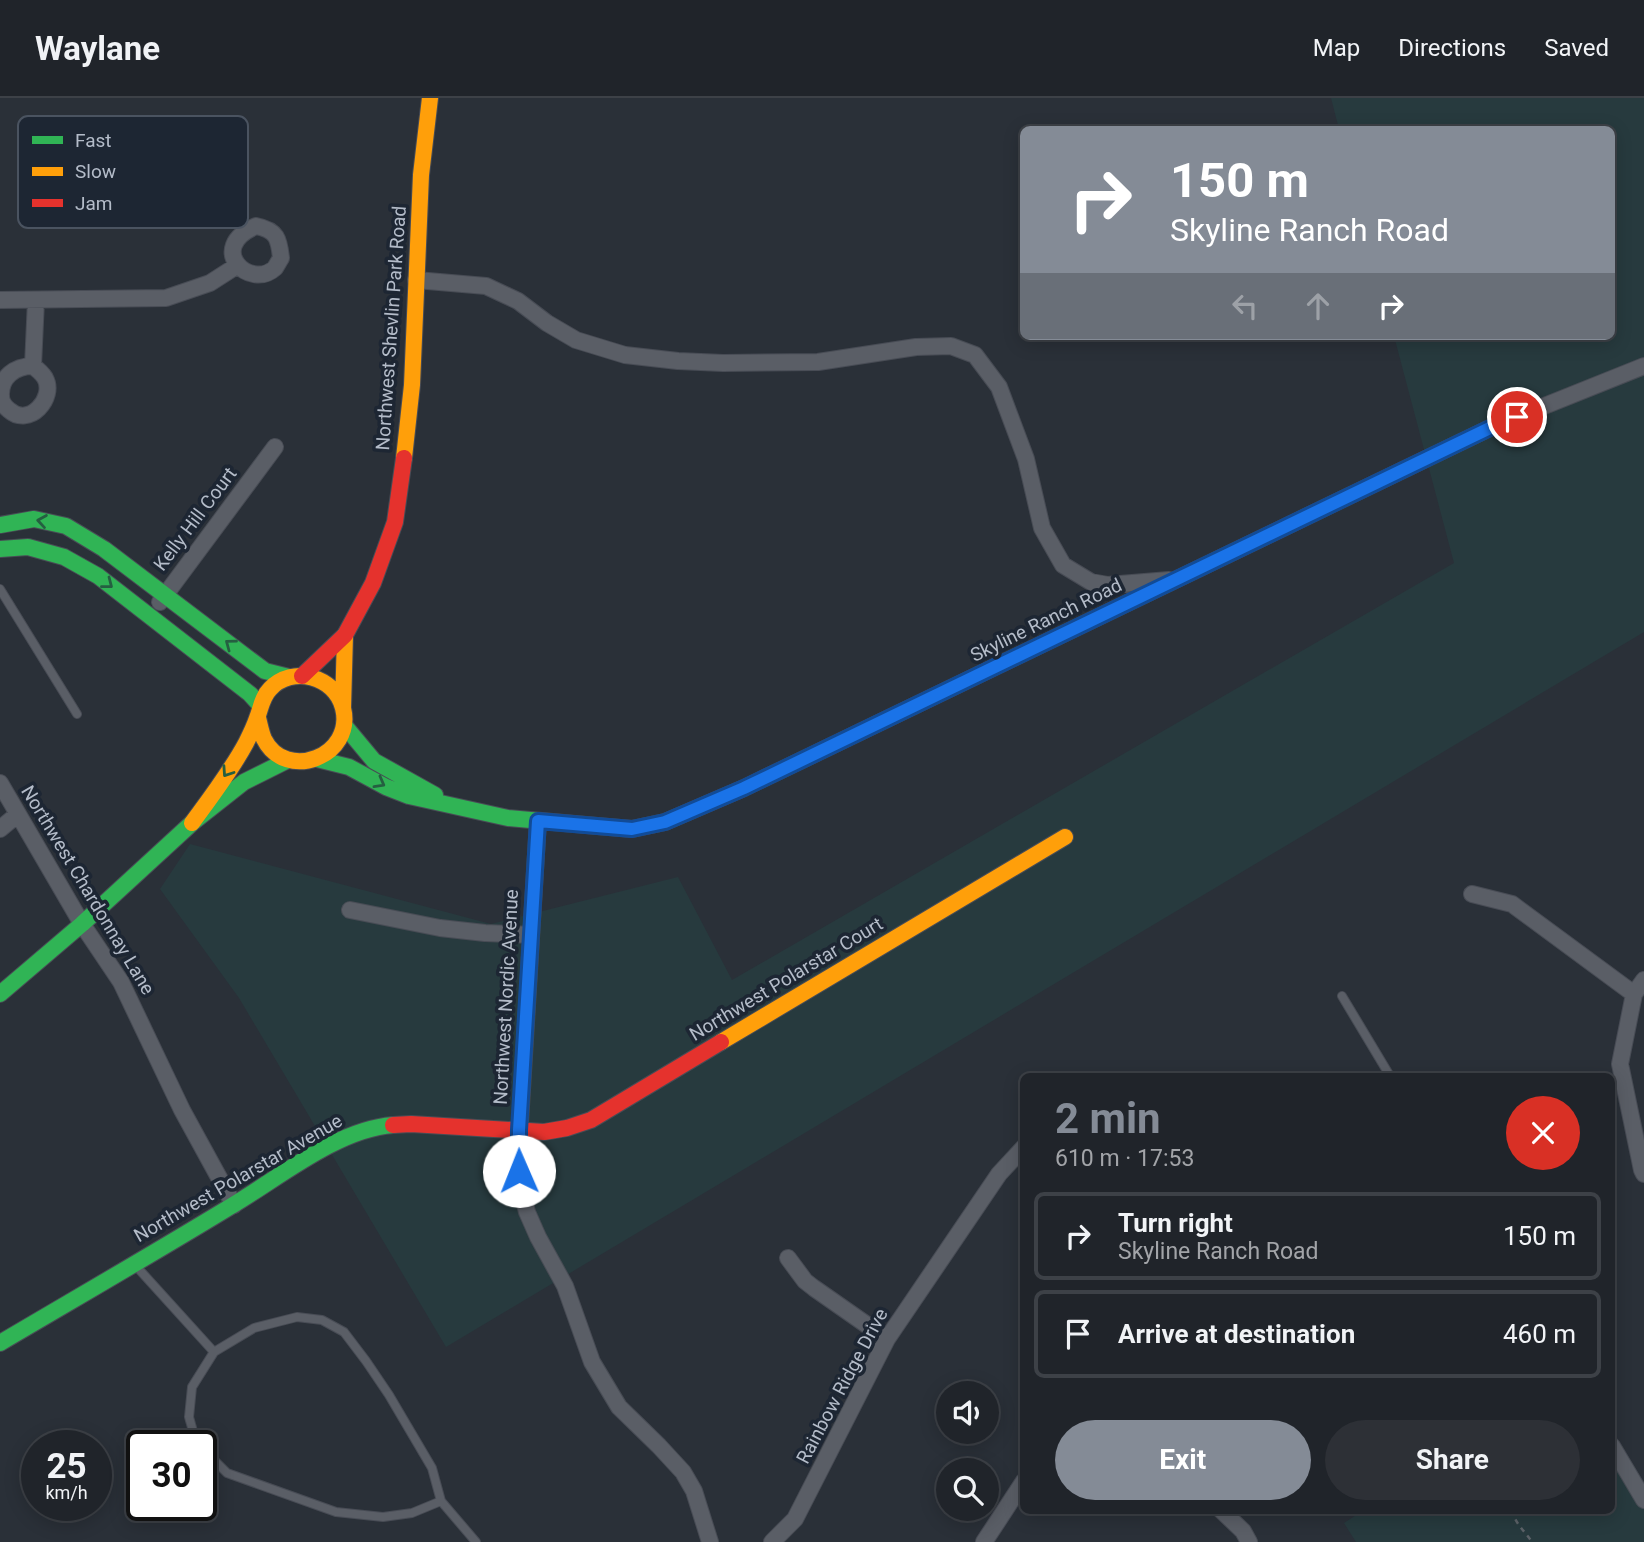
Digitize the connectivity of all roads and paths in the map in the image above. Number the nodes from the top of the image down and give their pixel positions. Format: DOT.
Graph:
graph roads {
  1 [pos="430,98"];
  2 [pos="238,265"];
  3 [pos="416,280"];
  4 [pos="0,300"];
  5 [pos="36,300"];
  6 [pos="33,366"];
  7 [pos="1644,366"];
  8 [pos="0,400"];
  9 [pos="275,447"];
  10 [pos="0,525"];
  11 [pos="0,549"];
  12 [pos="1179,579"];
  13 [pos="0,589"];
  14 [pos="165,595"];
  15 [pos="149,616"];
  16 [pos="345,635"];
  17 [pos="296,676"];
  18 [pos="259,711"];
  19 [pos="77,714"];
  20 [pos="344,718"];
  21 [pos="317,759"];
  22 [pos="288,760"];
  23 [pos="0,783"];
  24 [pos="449,804"];
  25 [pos="18,814"];
  26 [pos="538,821"];
  27 [pos="192,823"];
  28 [pos="0,829"];
  29 [pos="1065,836"];
  30 [pos="1472,894"];
  31 [pos="350,910"];
  32 [pos="82,924"];
  33 [pos="531,935"];
  34 [pos="1639,987"];
  35 [pos="0,994"];
  36 [pos="1342,996"];
  37 [pos="1388,1073"];
  38 [pos="519,1130"];
  39 [pos="1020,1151"];
  40 [pos="1644,1174"];
  41 [pos="234,1205"];
  42 [pos="788,1258"];
  43 [pos="134,1263"];
  44 [pos="887,1339"];
  45 [pos="0,1343"];
  46 [pos="214,1352"];
  47 [pos="193,1430"];
  48 [pos="1615,1451"];
  49 [pos="217,1463"];
  50 [pos="1020,1487"];
  51 [pos="1644,1500"];
  52 [pos="441,1502"];
  53 [pos="1225,1514"];
  54 [pos="1512,1514"];
  55 [pos="476,1542"];
  56 [pos="710,1542"];
  57 [pos="772,1542"];
  58 [pos="984,1542"];
  59 [pos="1249,1542"];
  60 [pos="1532,1542"];
  1 -- 3 [label="street, Northwest Shevlin Park Road"];
  2 -- 5 [label="street"];
  3 -- 12 [label="street"];
  3 -- 16 [label="street, Northwest Shevlin Park Road"];
  4 -- 5 [label="street"];
  5 -- 6 [label="street"];
  6 -- 8 [label="street"];
  6 -- 8 [label="street"];
  7 -- 12 [label="street, Skyline Ranch Road"];
  9 -- 14 [label="street, Kelly Hill Court"];
  14 -- 10 [label="street, one-way"];
  11 -- 15 [label="street, one-way"];
  12 -- 26 [label="street, Skyline Ranch Road"];
  13 -- 19 [label="lane"];
  14 -- 15 [label="street, Kelly Hill Court"];
  17 -- 14 [label="street, one-way"];
  15 -- 18 [label="street"];
  16 -- 17 [label="street, Northwest Shevlin Park Road"];
  16 -- 20 [label="street, Northwest Shevlin Park Road"];
  17 -- 18 [label="street"];
  17 -- 20 [label="street"];
  18 -- 22 [label="street"];
  18 -- 27 [label="street, one-way"];
  20 -- 21 [label="street"];
  20 -- 24 [label="street, Skyline Ranch Road"];
  21 -- 22 [label="street"];
  21 -- 24 [label="street, Skyline Ranch Road, one-way"];
  22 -- 27 [label="street"];
  23 -- 25 [label="street, Northwest Chardonnay Lane"];
  24 -- 26 [label="street, Skyline Ranch Road"];
  25 -- 28 [label="street"];
  25 -- 32 [label="street, Northwest Chardonnay Lane"];
  26 -- 33 [label="street, Northwest Nordic Avenue"];
  27 -- 32 [label="street"];
  29 -- 38 [label="street, Northwest Polarstar Court"];
  30 -- 34 [label="street"];
  31 -- 33 [label="street"];
  32 -- 35 [label="street"];
  32 -- 41 [label="street, Northwest Chardonnay Lane"];
  33 -- 38 [label="street, Northwest Nordic Avenue"];
  34 -- 40 [label="street"];
  36 -- 37 [label="lane"];
  38 -- 41 [label="street, Northwest Polarstar Avenue"];
  38 -- 56 [label="street, Northwest Nordic Avenue"];
  39 -- 44 [label="street, Rainbow Ridge Drive"];
  41 -- 43 [label="street, Northwest Polarstar Avenue"];
  42 -- 44 [label="street"];
  43 -- 45 [label="street, Northwest Polarstar Avenue"];
  43 -- 46 [label="lane"];
  44 -- 57 [label="street, Rainbow Ridge Drive"];
  46 -- 47 [label="lane"];
  46 -- 52 [label="lane"];
  48 -- 51 [label="street"];
  49 -- 52 [label="lane"];
  50 -- 58 [label="street"];
  52 -- 55 [label="lane"];
  53 -- 59 [label="street"];
  54 -- 60 [label="path"];
}
